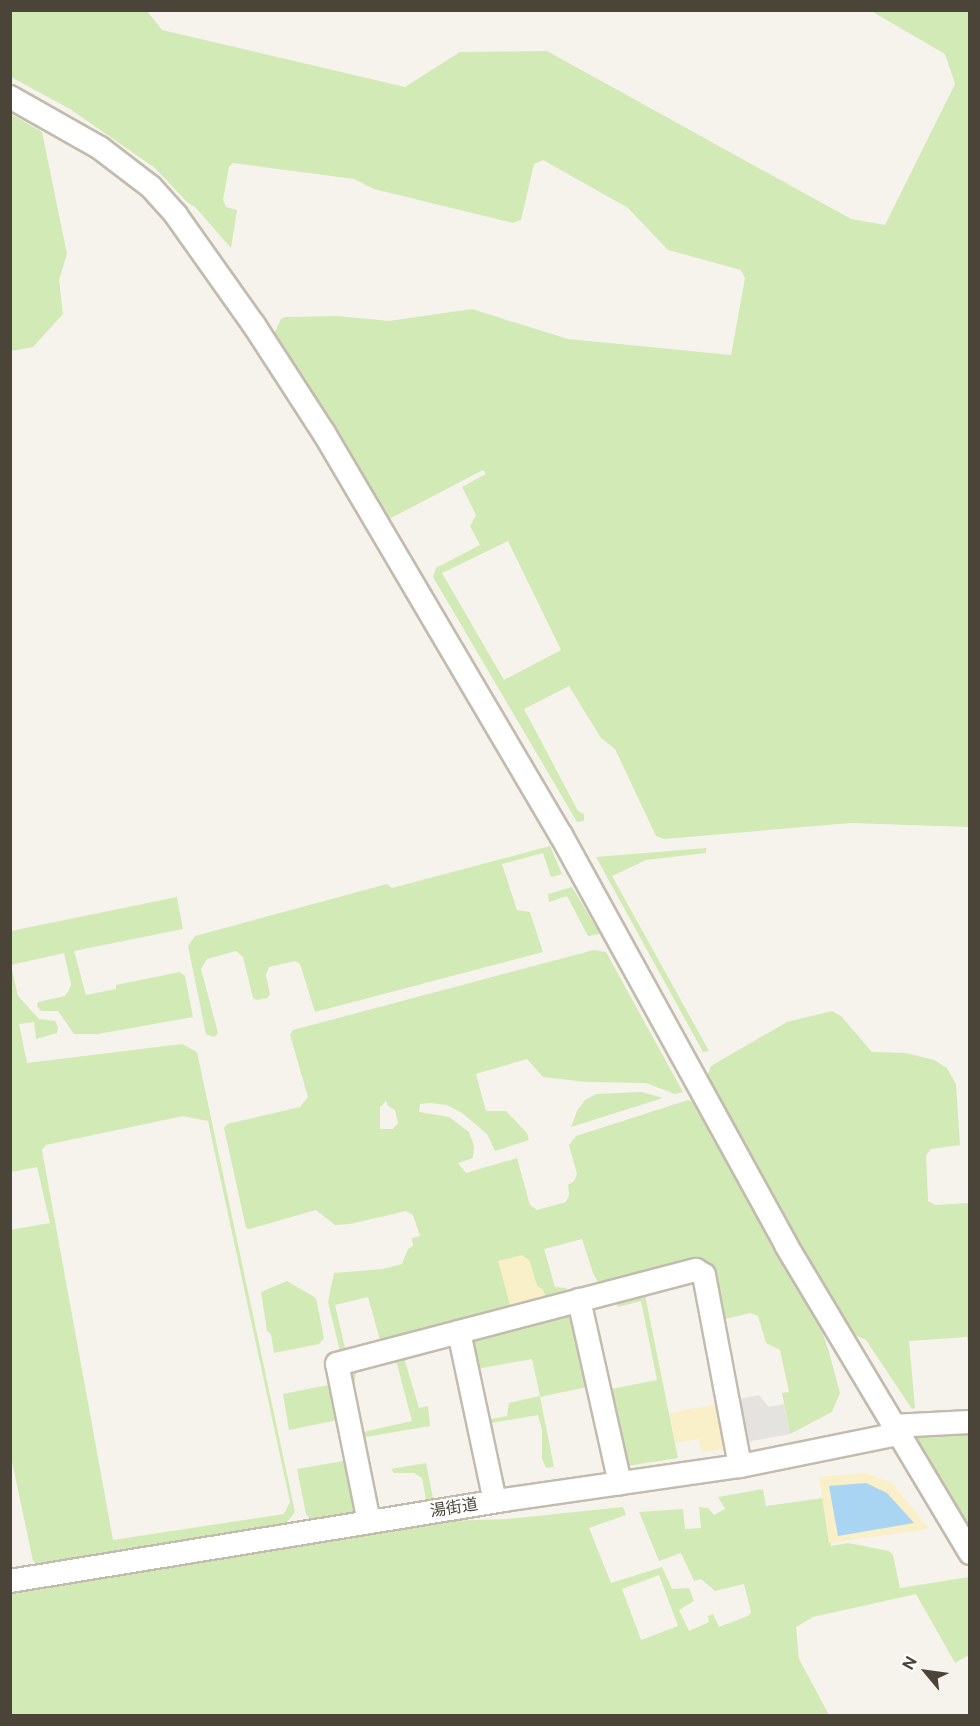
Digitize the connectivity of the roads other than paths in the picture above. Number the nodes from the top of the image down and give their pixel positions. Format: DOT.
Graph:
graph roads {
  1 [pos="10,97"];
  2 [pos="579,1300"];
  3 [pos="459,1332"];
  4 [pos="969,1422"];
  5 [pos="894,1430"];
  6 [pos="740,1466"];
  7 [pos="620,1483"];
  8 [pos="495,1501"];
  9 [pos="369,1522"];
  10 [pos="969,1553"];
  11 [pos="10,1581"];
  1 -- 5 [label="street"];
  2 -- 3 [label="street"];
  2 -- 6 [label="street"];
  2 -- 7 [label="street"];
  3 -- 8 [label="street"];
  3 -- 9 [label="street"];
  4 -- 5 [label="street, 湯街道"];
  5 -- 6 [label="street, 湯街道"];
  5 -- 10 [label="street"];
  6 -- 7 [label="street, 湯街道"];
  7 -- 8 [label="street, 湯街道"];
  8 -- 9 [label="street, 湯街道"];
  9 -- 11 [label="street, 湯街道"];
}
